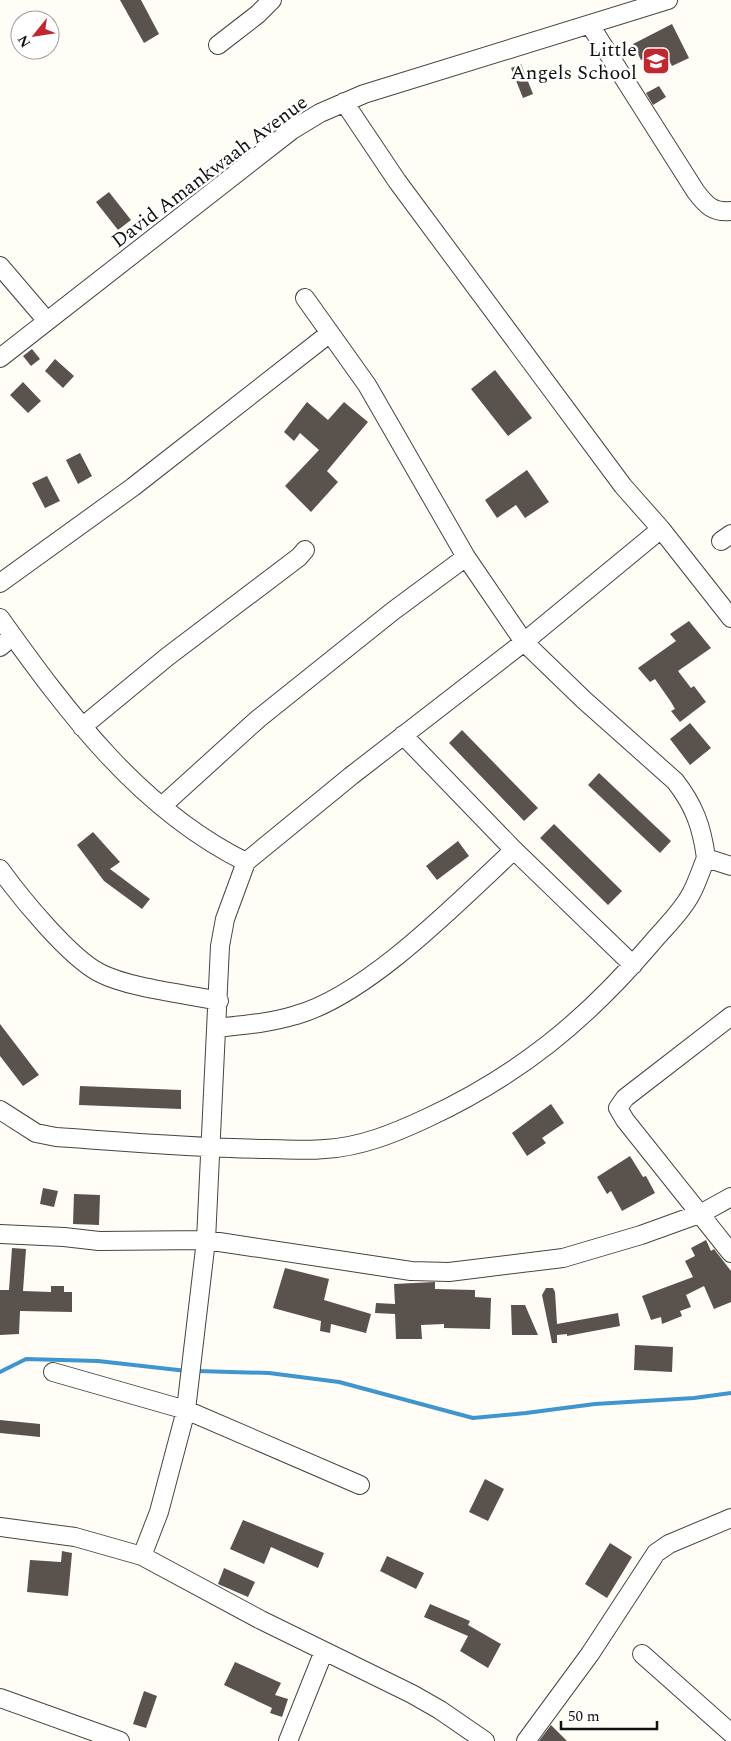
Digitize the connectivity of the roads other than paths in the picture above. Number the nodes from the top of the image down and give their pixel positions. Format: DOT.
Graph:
graph roads {
  1 [pos="272,0"];
  2 [pos="668,0"];
  3 [pos="590,25"];
  4 [pos="218,44"];
  5 [pos="344,102"];
  6 [pos="731,211"];
  7 [pos="0,266"];
  8 [pos="305,298"];
  9 [pos="47,321"];
  10 [pos="330,333"];
  11 [pos="0,358"];
  12 [pos="661,529"];
  13 [pos="305,550"];
  14 [pos="466,556"];
  15 [pos="0,583"];
  16 [pos="0,618"];
  17 [pos="731,618"];
  18 [pos="6,642"];
  19 [pos="524,642"];
  20 [pos="82,727"];
  21 [pos="403,735"];
  22 [pos="162,806"];
  23 [pos="514,850"];
  24 [pos="706,858"];
  25 [pos="246,862"];
  26 [pos="731,866"];
  27 [pos="0,869"];
  28 [pos="632,965"];
  29 [pos="219,1001"];
  30 [pos="731,1016"];
  31 [pos="216,1028"];
  32 [pos="0,1110"];
  33 [pos="212,1148"];
  34 [pos="731,1197"];
  35 [pos="702,1213"];
  36 [pos="0,1234"];
  37 [pos="206,1240"];
  38 [pos="731,1252"];
  39 [pos="53,1372"];
  40 [pos="186,1410"];
  41 [pos="360,1484"];
  42 [pos="731,1518"];
  43 [pos="0,1527"];
  44 [pos="142,1556"];
  45 [pos="324,1651"];
  46 [pos="642,1654"];
  47 [pos="0,1698"];
  48 [pos="731,1732"];
  49 [pos="120,1741"];
  50 [pos="288,1741"];
  51 [pos="485,1741"];
  52 [pos="526,1741"];
  1 -- 4 [label="street"];
  2 -- 3 [label="street, David Amankwaah Avenue"];
  3 -- 5 [label="street, David Amankwaah Avenue"];
  3 -- 6 [label="street"];
  5 -- 9 [label="street, David Amankwaah Avenue"];
  5 -- 12 [label="street"];
  7 -- 9 [label="street"];
  8 -- 10 [label="street"];
  9 -- 11 [label="street, David Amankwaah Avenue"];
  10 -- 14 [label="street"];
  10 -- 15 [label="street"];
  12 -- 17 [label="street"];
  12 -- 19 [label="street"];
  13 -- 20 [label="street"];
  14 -- 19 [label="street"];
  14 -- 22 [label="street"];
  16 -- 18 [label="street"];
  18 -- 20 [label="street"];
  19 -- 21 [label="street"];
  19 -- 24 [label="street"];
  20 -- 22 [label="street"];
  21 -- 23 [label="street"];
  21 -- 25 [label="street"];
  22 -- 25 [label="street"];
  23 -- 28 [label="street"];
  23 -- 31 [label="street"];
  24 -- 26 [label="street"];
  24 -- 28 [label="street"];
  25 -- 29 [label="street"];
  27 -- 29 [label="street"];
  28 -- 33 [label="street"];
  29 -- 31 [label="street"];
  30 -- 35 [label="street"];
  31 -- 33 [label="street"];
  32 -- 33 [label="street"];
  33 -- 37 [label="street"];
  34 -- 35 [label="street"];
  35 -- 37 [label="street"];
  35 -- 38 [label="street"];
  36 -- 37 [label="street"];
  37 -- 40 [label="street"];
  39 -- 40 [label="street"];
  40 -- 41 [label="street"];
  40 -- 44 [label="street"];
  42 -- 52 [label="street"];
  43 -- 44 [label="street"];
  44 -- 45 [label="street"];
  45 -- 50 [label="street"];
  45 -- 51 [label="street"];
  46 -- 48 [label="street"];
  47 -- 49 [label="street"];
}
